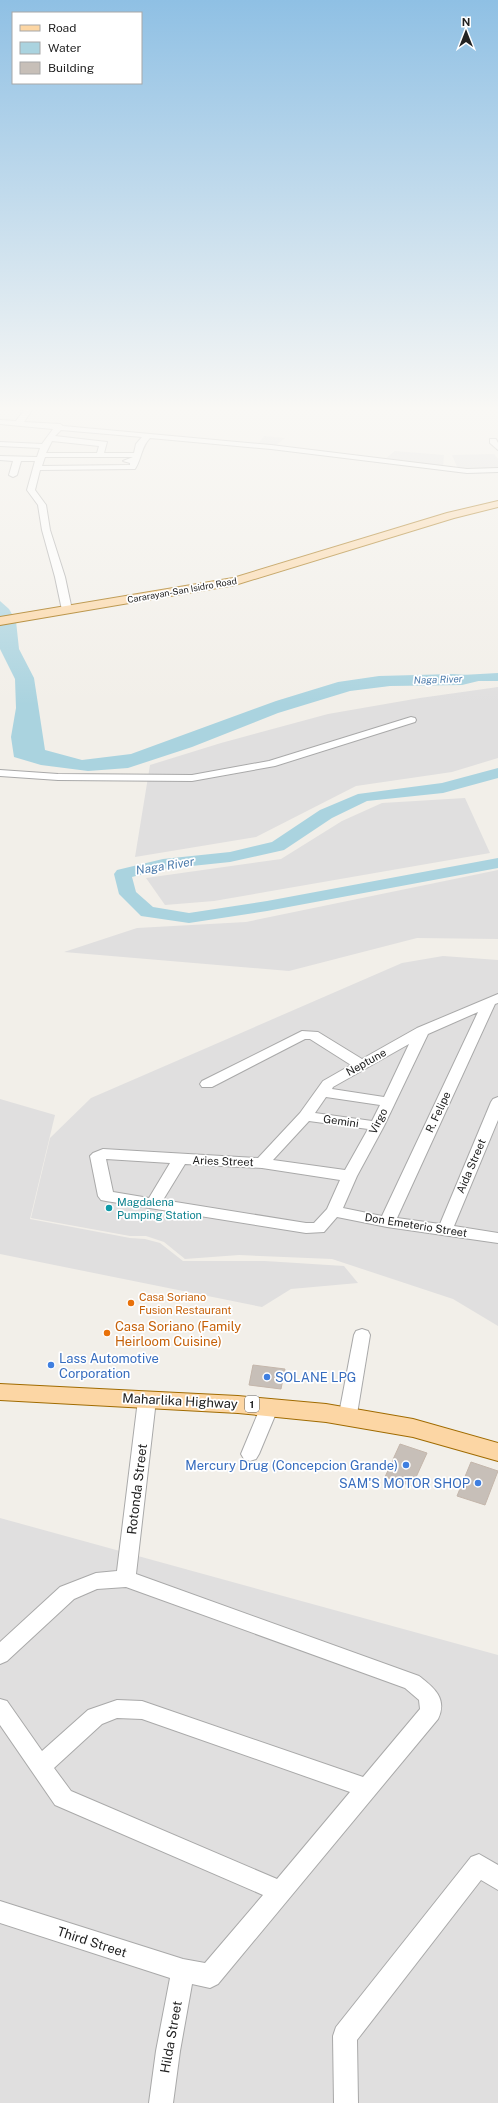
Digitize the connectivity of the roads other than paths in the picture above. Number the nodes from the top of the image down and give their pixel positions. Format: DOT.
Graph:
graph roads {
  1 [pos="43,508"];
  2 [pos="480,508"];
  3 [pos="67,610"];
  4 [pos="0,621"];
  5 [pos="412,720"];
  6 [pos="0,773"];
  7 [pos="493,1000"];
  8 [pos="422,1031"];
  9 [pos="361,1065"];
  10 [pos="207,1084"];
  11 [pos="322,1092"];
  12 [pos="388,1102"];
  13 [pos="498,1102"];
  14 [pos="305,1116"];
  15 [pos="377,1126"];
  16 [pos="180,1159"];
  17 [pos="262,1163"];
  18 [pos="349,1176"];
  19 [pos="153,1204"];
  20 [pos="334,1211"];
  21 [pos="387,1222"];
  22 [pos="445,1230"];
  23 [pos="497,1235"];
  24 [pos="362,1335"];
  25 [pos="0,1392"];
  26 [pos="147,1400"];
  27 [pos="270,1406"];
  28 [pos="348,1414"];
  29 [pos="498,1452"];
  30 [pos="250,1454"];
  31 [pos="126,1579"];
  32 [pos="0,1655"];
  33 [pos="0,1708"];
  34 [pos="42,1766"];
  35 [pos="366,1788"];
  36 [pos="498,1879"];
  37 [pos="280,1891"];
  38 [pos="0,1912"];
  39 [pos="183,1971"];
  40 [pos="161,2103"];
  41 [pos="346,2103"];
  1 -- 3 [label="street"];
  2 -- 3 [label="main road, Cararayan-San Isidro Road"];
  3 -- 4 [label="main road, Cararayan-San Isidro Road"];
  5 -- 6 [label="street"];
  7 -- 8 [label="street, Neptune"];
  7 -- 21 [label="street, R. Felipe"];
  8 -- 9 [label="street, Neptune"];
  8 -- 12 [label="street, Virgo"];
  9 -- 10 [label="street"];
  9 -- 11 [label="street, Neptune"];
  11 -- 12 [label="street"];
  11 -- 14 [label="street, Neptune"];
  12 -- 15 [label="street, Virgo"];
  13 -- 22 [label="street, Aida Street"];
  14 -- 15 [label="street, Gemini"];
  14 -- 17 [label="street, Neptune"];
  15 -- 18 [label="street, Virgo"];
  16 -- 17 [label="street, Aries Street"];
  16 -- 19 [label="street"];
  16 -- 19 [label="street, Aries Street"];
  17 -- 18 [label="street, Aries Street"];
  18 -- 20 [label="street, Virgo"];
  19 -- 20 [label="street"];
  20 -- 21 [label="street, Don Emeterio Street"];
  21 -- 22 [label="street, Don Emeterio Street"];
  22 -- 23 [label="street, Don Emeterio Street"];
  24 -- 28 [label="street"];
  25 -- 26 [label="main road, Maharlika Highway / 1"];
  26 -- 27 [label="main road, Maharlika Highway / 1"];
  26 -- 31 [label="street, Rotonda Street"];
  27 -- 28 [label="main road, Maharlika Highway / 1"];
  27 -- 30 [label="street"];
  28 -- 29 [label="main road, Maharlika Highway / 1"];
  31 -- 32 [label="street"];
  31 -- 35 [label="street"];
  33 -- 34 [label="street"];
  34 -- 35 [label="street"];
  34 -- 37 [label="street"];
  35 -- 37 [label="street"];
  36 -- 41 [label="street"];
  37 -- 39 [label="street, Third Street"];
  38 -- 39 [label="street, Third Street"];
  39 -- 40 [label="street, Hilda Street"];
}
